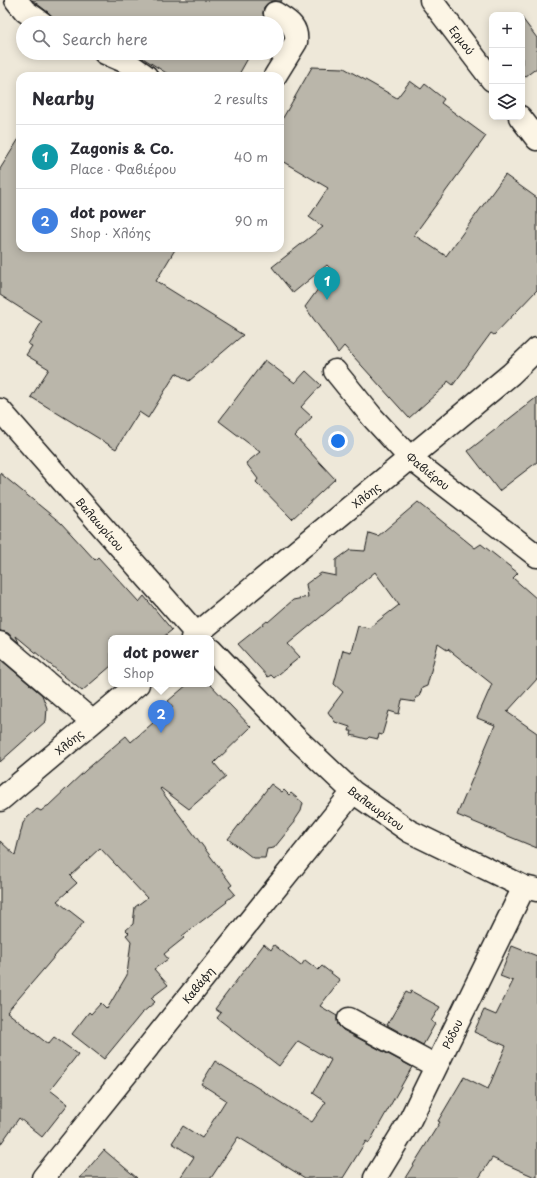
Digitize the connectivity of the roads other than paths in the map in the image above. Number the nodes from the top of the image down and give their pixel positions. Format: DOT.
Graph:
graph roads {
  1 [pos="16,0"];
  2 [pos="432,0"];
  3 [pos="275,13"];
  4 [pos="31,16"];
  5 [pos="280,16"];
  6 [pos="284,18"];
  7 [pos="121,60"];
  8 [pos="140,72"];
  9 [pos="277,72"];
  10 [pos="489,76"];
  11 [pos="522,120"];
  12 [pos="537,139"];
  13 [pos="537,350"];
  14 [pos="335,371"];
  15 [pos="0,410"];
  16 [pos="410,458"];
  17 [pos="537,556"];
  18 [pos="196,635"];
  19 [pos="206,635"];
  20 [pos="0,643"];
  21 [pos="214,654"];
  22 [pos="134,687"];
  23 [pos="93,722"];
  24 [pos="353,792"];
  25 [pos="0,799"];
  26 [pos="530,888"];
  27 [pos="349,1019"];
  28 [pos="436,1066"];
  29 [pos="43,1178"];
  30 [pos="375,1178"];
  1 -- 4 [label="street"];
  2 -- 10 [label="street, Ερμού"];
  3 -- 5 [label="street"];
  6 -- 9 [label="street"];
  7 -- 8 [label="street"];
  11 -- 12 [label="street"];
  13 -- 16 [label="street, Χλόης"];
  14 -- 16 [label="street, Φαβιέρου"];
  15 -- 18 [label="street, Βαλαωρίτου"];
  16 -- 17 [label="street, Φαβιέρου"];
  16 -- 19 [label="street, Χλόης"];
  20 -- 23 [label="street"];
  21 -- 24 [label="street, Βαλαωρίτου"];
  22 -- 23 [label="street, Χλόης"];
  23 -- 25 [label="street, Χλόης"];
  24 -- 26 [label="street, Βαλαωρίτου"];
  24 -- 29 [label="street, Καβάφη"];
  26 -- 28 [label="street, Ρόδου"];
  27 -- 28 [label="street"];
  28 -- 30 [label="street, Ρόδου"];
}
